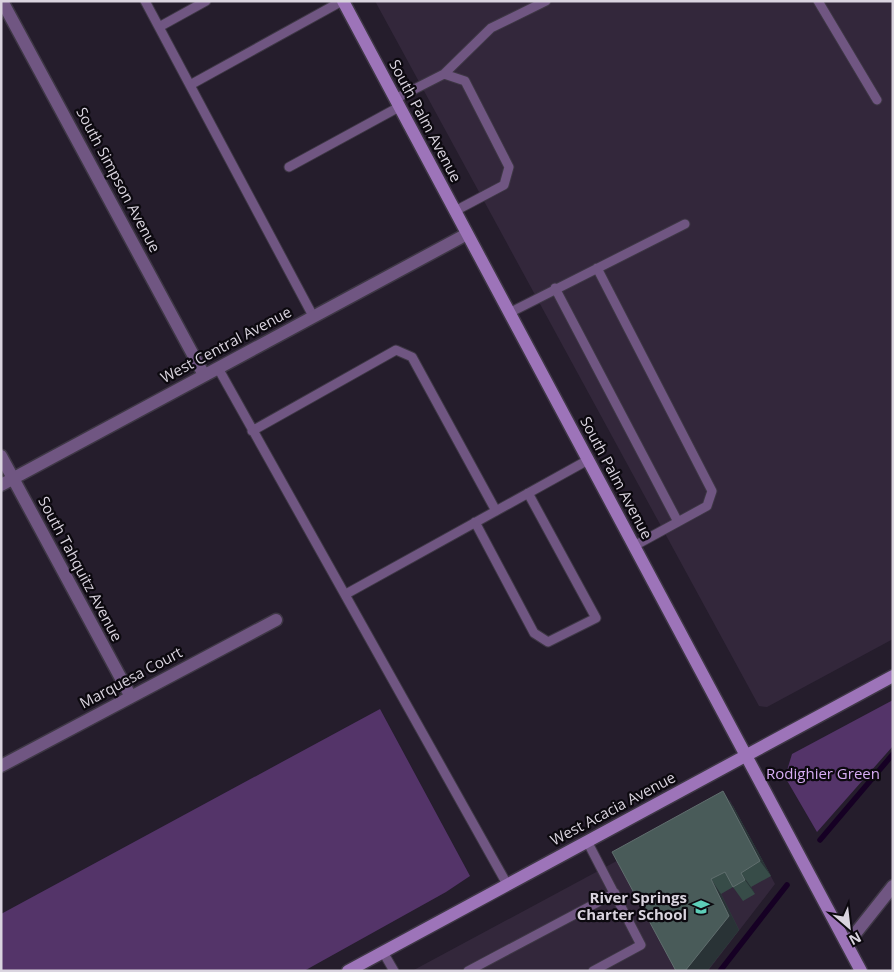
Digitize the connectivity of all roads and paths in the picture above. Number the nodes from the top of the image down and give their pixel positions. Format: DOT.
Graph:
graph roads {
  1 [pos="2,1"];
  2 [pos="145,1"];
  3 [pos="206,1"];
  4 [pos="342,1"];
  5 [pos="546,1"];
  6 [pos="818,1"];
  7 [pos="159,26"];
  8 [pos="444,74"];
  9 [pos="190,85"];
  10 [pos="876,100"];
  11 [pos="397,103"];
  12 [pos="289,166"];
  13 [pos="455,211"];
  14 [pos="686,224"];
  15 [pos="467,234"];
  16 [pos="597,268"];
  17 [pos="555,288"];
  18 [pos="509,313"];
  19 [pos="313,316"];
  20 [pos="218,368"];
  21 [pos="204,375"];
  22 [pos="252,431"];
  23 [pos="1,456"];
  24 [pos="588,460"];
  25 [pos="13,478"];
  26 [pos="1,485"];
  27 [pos="528,493"];
  28 [pos="496,511"];
  29 [pos="475,522"];
  30 [pos="678,522"];
  31 [pos="634,546"];
  32 [pos="346,594"];
  33 [pos="276,620"];
  34 [pos="893,676"];
  35 [pos="131,697"];
  36 [pos="746,756"];
  37 [pos="1,766"];
  38 [pos="588,842"];
  39 [pos="507,884"];
  40 [pos="893,886"];
  41 [pos="614,894"];
  42 [pos="847,944"];
  43 [pos="383,952"];
  44 [pos="348,971"];
  45 [pos="394,971"];
  46 [pos="468,971"];
  47 [pos="593,971"];
  48 [pos="861,971"];
  1 -- 21 [label="street, South Simpson Avenue"];
  2 -- 7 [label="lane"];
  3 -- 7 [label="lane"];
  4 -- 9 [label="lane"];
  4 -- 11 [label="street, South Palm Avenue"];
  5 -- 8 [label="lane"];
  6 -- 10 [label="lane"];
  7 -- 9 [label="lane"];
  8 -- 11 [label="lane"];
  8 -- 13 [label="lane"];
  9 -- 19 [label="lane"];
  11 -- 12 [label="lane"];
  11 -- 13 [label="street, South Palm Avenue"];
  13 -- 15 [label="street, South Palm Avenue"];
  14 -- 16 [label="lane"];
  15 -- 18 [label="street, South Palm Avenue"];
  15 -- 19 [label="street, West Central Avenue"];
  16 -- 17 [label="lane"];
  16 -- 30 [label="lane"];
  17 -- 18 [label="lane"];
  17 -- 30 [label="lane"];
  18 -- 24 [label="street, South Palm Avenue"];
  19 -- 20 [label="street, West Central Avenue"];
  20 -- 21 [label="street, West Central Avenue"];
  20 -- 22 [label="lane"];
  21 -- 25 [label="street, West Central Avenue"];
  22 -- 28 [label="lane"];
  22 -- 32 [label="lane"];
  23 -- 25 [label="street, South Tahquitz Avenue"];
  24 -- 27 [label="lane"];
  24 -- 31 [label="street, South Palm Avenue"];
  25 -- 26 [label="street, West Central Avenue"];
  25 -- 35 [label="street, South Tahquitz Avenue"];
  27 -- 28 [label="lane"];
  27 -- 29 [label="lane"];
  28 -- 29 [label="lane"];
  29 -- 32 [label="lane"];
  30 -- 31 [label="lane"];
  31 -- 36 [label="street, South Palm Avenue"];
  32 -- 39 [label="lane"];
  33 -- 35 [label="street, Marquesa Court"];
  34 -- 36 [label="street, West Acacia Avenue"];
  35 -- 37 [label="street, Marquesa Court"];
  36 -- 38 [label="street, West Acacia Avenue"];
  36 -- 42 [label="street, South Palm Avenue"];
  38 -- 39 [label="street, West Acacia Avenue"];
  38 -- 41 [label="lane"];
  39 -- 43 [label="street, West Acacia Avenue"];
  40 -- 42 [label="street"];
  41 -- 46 [label="lane"];
  41 -- 47 [label="lane"];
  42 -- 48 [label="street, South Palm Avenue"];
  43 -- 44 [label="street, West Acacia Avenue"];
  43 -- 45 [label="lane"];
}
